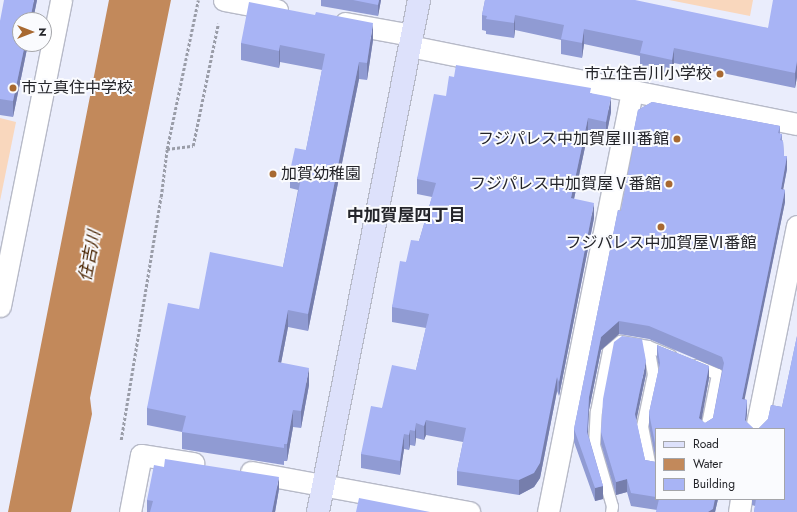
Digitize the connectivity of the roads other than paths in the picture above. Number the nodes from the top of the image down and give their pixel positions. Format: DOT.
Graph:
graph roads {
  1 [pos="61,0"];
  2 [pos="418,0"];
  3 [pos="222,8"];
  4 [pos="297,14"];
  5 [pos="327,19"];
  6 [pos="411,41"];
  7 [pos="632,90"];
  8 [pos="797,124"];
  9 [pos="797,226"];
  10 [pos="0,306"];
  11 [pos="648,346"];
  12 [pos="706,428"];
  13 [pos="756,428"];
  14 [pos="210,466"];
  15 [pos="655,468"];
  16 [pos="233,469"];
  17 [pos="324,484"];
  18 [pos="741,500"];
  19 [pos="130,512"];
  20 [pos="318,512"];
  21 [pos="469,512"];
  22 [pos="548,512"];
  23 [pos="611,512"];
  24 [pos="739,512"];
  1 -- 10 [label="street"];
  2 -- 6 [label="street"];
  3 -- 4 [label="street"];
  5 -- 6 [label="street"];
  6 -- 7 [label="street"];
  6 -- 17 [label="street"];
  7 -- 8 [label="street"];
  7 -- 22 [label="street"];
  9 -- 13 [label="street"];
  11 -- 12 [label="lane"];
  11 -- 15 [label="lane"];
  11 -- 23 [label="lane"];
  14 -- 19 [label="street"];
  16 -- 17 [label="street"];
  17 -- 20 [label="street"];
  17 -- 21 [label="street"];
  18 -- 24 [label="street"];
}
